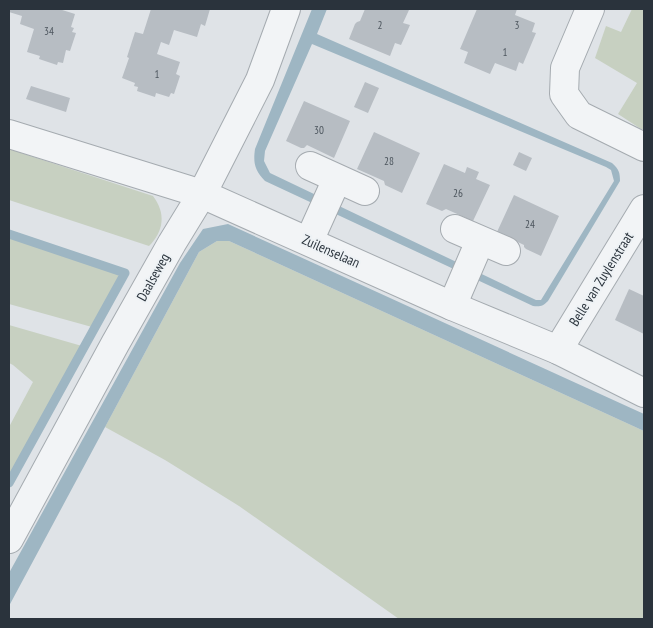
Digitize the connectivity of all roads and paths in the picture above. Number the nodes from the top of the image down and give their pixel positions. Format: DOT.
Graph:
graph roads {
  1 [pos="286,9"];
  2 [pos="590,9"];
  3 [pos="9,134"];
  4 [pos="644,147"];
  5 [pos="310,166"];
  6 [pos="337,179"];
  7 [pos="364,191"];
  8 [pos="202,194"];
  9 [pos="644,209"];
  10 [pos="455,229"];
  11 [pos="309,241"];
  12 [pos="480,241"];
  13 [pos="506,251"];
  14 [pos="452,306"];
  15 [pos="558,350"];
  16 [pos="644,393"];
  17 [pos="9,540"];
  1 -- 8 [label="street, Daalseweg"];
  2 -- 4 [label="street"];
  3 -- 8 [label="street, Zuilenselaan"];
  5 -- 6 [label="street"];
  6 -- 7 [label="street"];
  6 -- 11 [label="street"];
  8 -- 11 [label="street, Zuilenselaan"];
  8 -- 17 [label="street, Daalseweg"];
  9 -- 15 [label="street, Belle van Zuylenstraat"];
  10 -- 12 [label="street"];
  11 -- 14 [label="street, Zuilenselaan"];
  12 -- 13 [label="street"];
  12 -- 14 [label="street"];
  14 -- 15 [label="street, Zuilenselaan"];
  15 -- 16 [label="street, Zuilenselaan"];
}
